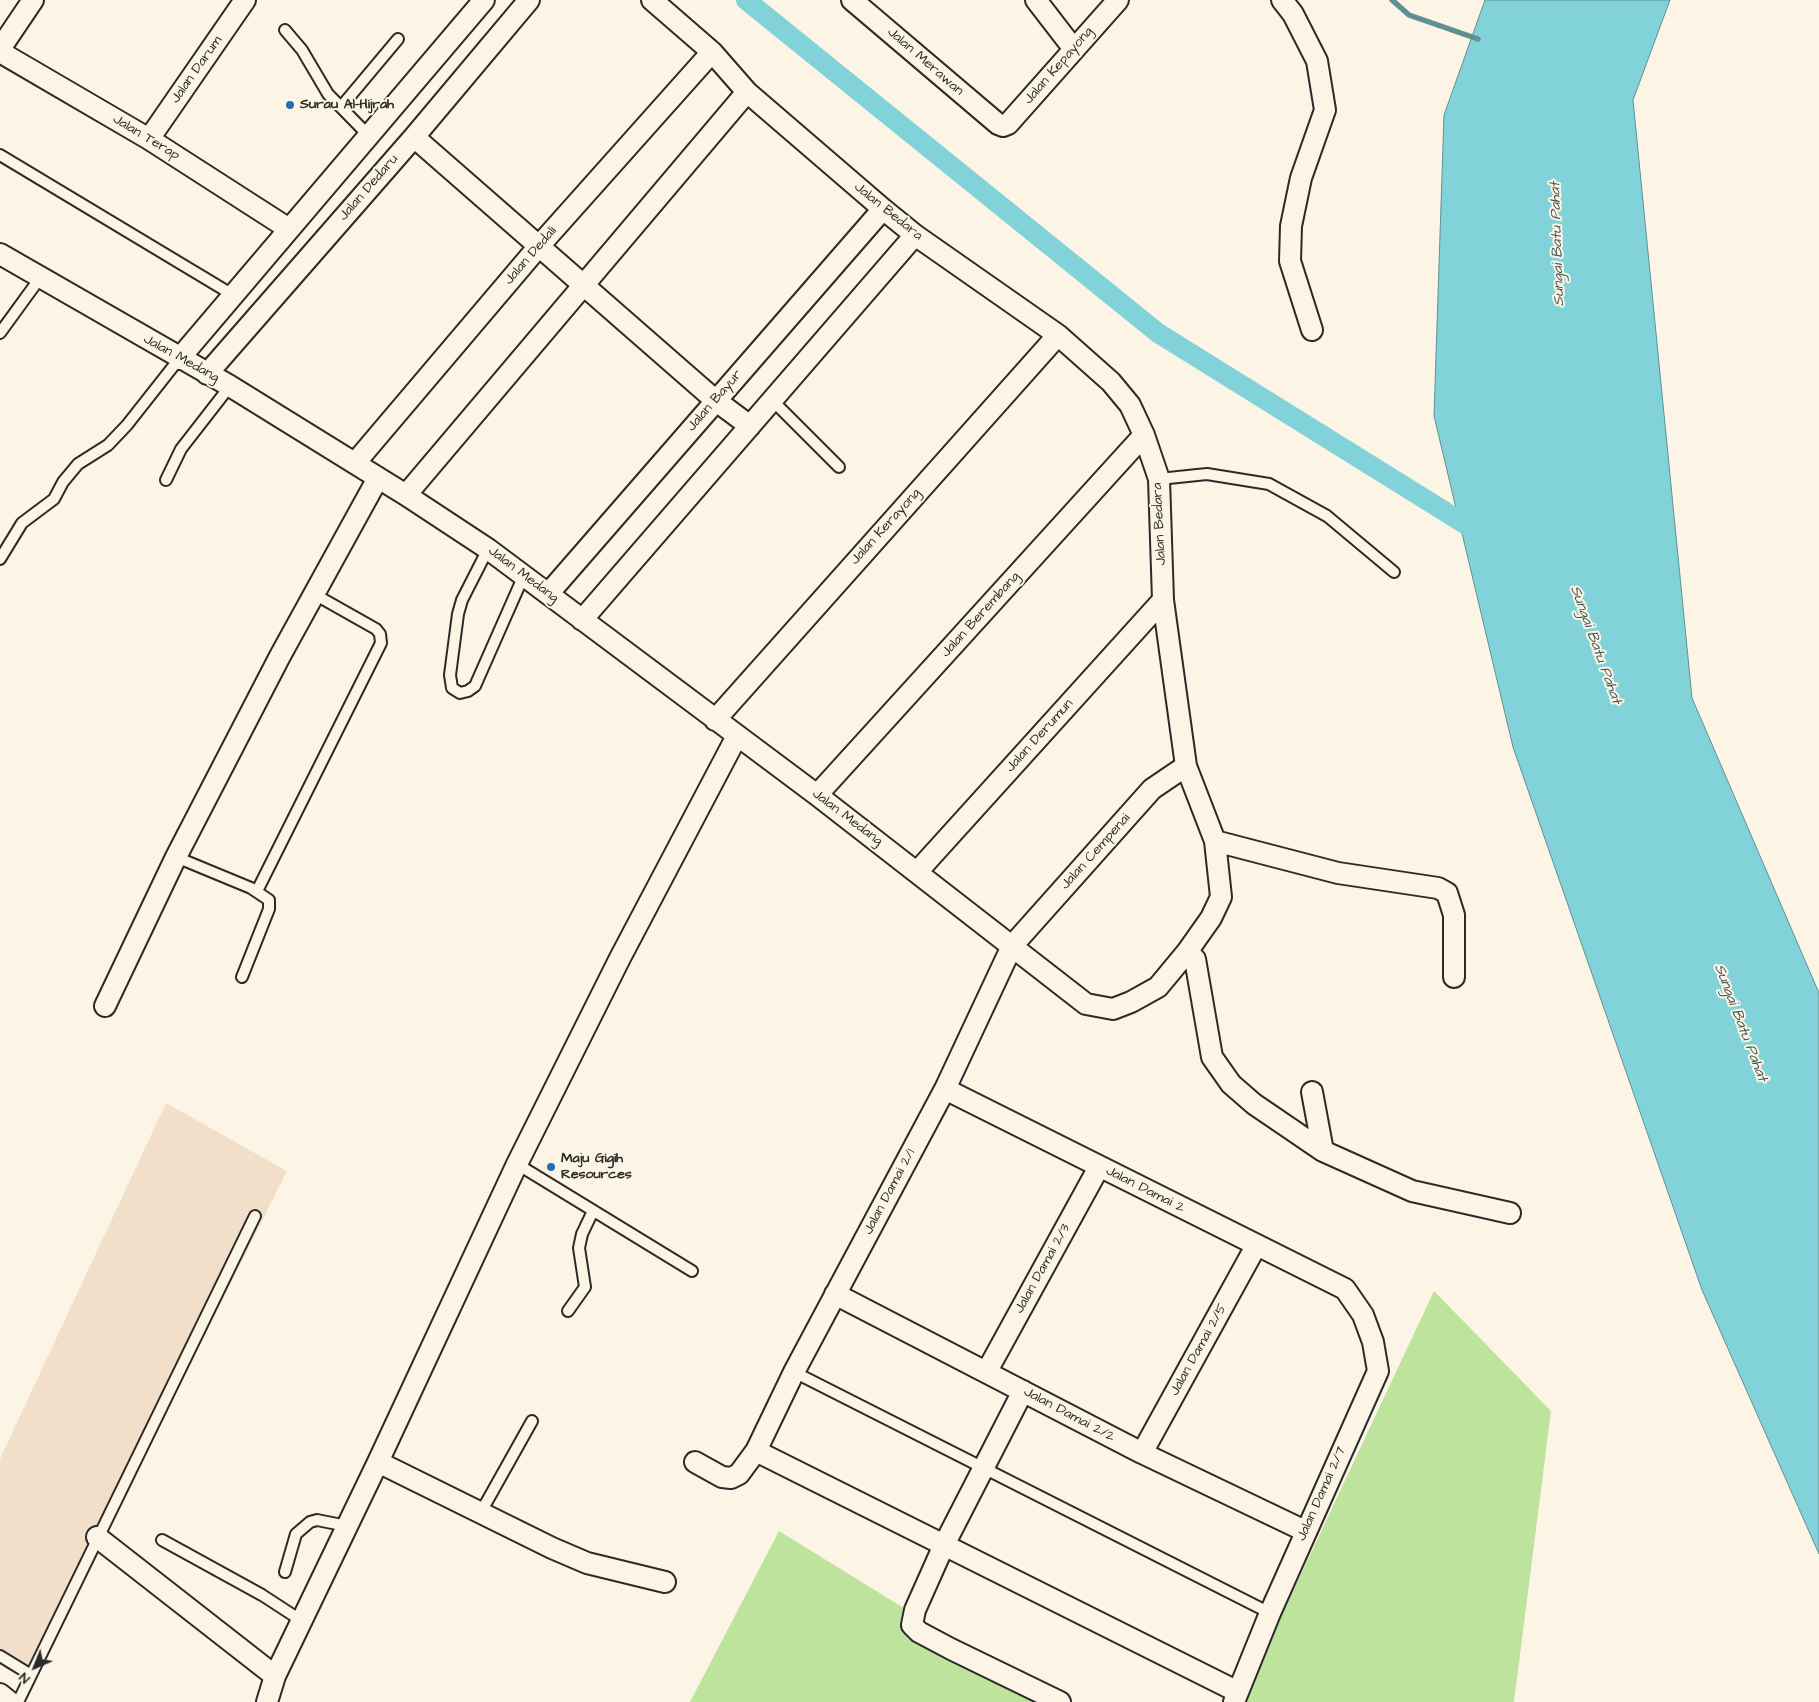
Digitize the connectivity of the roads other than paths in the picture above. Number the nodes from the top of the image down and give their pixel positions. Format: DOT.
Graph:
graph roads {
  1 [pos="33,0"];
  2 [pos="245,0"];
  3 [pos="484,0"];
  4 [pos="529,0"];
  5 [pos="652,0"];
  6 [pos="852,0"];
  7 [pos="1036,0"];
  8 [pos="1118,0"];
  9 [pos="1282,0"];
  10 [pos="285,30"];
  11 [pos="398,39"];
  12 [pos="1073,48"];
  13 [pos="0,50"];
  14 [pos="712,52"];
  15 [pos="747,92"];
  16 [pos="341,107"];
  17 [pos="998,124"];
  18 [pos="369,136"];
  19 [pos="414,137"];
  20 [pos="149,139"];
  21 [pos="0,156"];
  22 [pos="883,209"];
  23 [pos="290,229"];
  24 [pos="915,235"];
  25 [pos="539,246"];
  26 [pos="0,254"];
  27 [pos="40,278"];
  28 [pos="584,285"];
  29 [pos="233,295"];
  30 [pos="1312,330"];
  31 [pos="0,333"];
  32 [pos="1058,335"];
  33 [pos="179,359"];
  34 [pos="207,374"];
  35 [pos="230,386"];
  36 [pos="715,400"];
  37 [pos="773,401"];
  38 [pos="750,426"];
  39 [pos="1144,435"];
  40 [pos="355,463"];
  41 [pos="839,467"];
  42 [pos="378,478"];
  43 [pos="1158,479"];
  44 [pos="166,480"];
  45 [pos="406,495"];
  46 [pos="488,549"];
  47 [pos="0,559"];
  48 [pos="1394,572"];
  49 [pos="524,576"];
  50 [pos="314,594"];
  51 [pos="548,594"];
  52 [pos="1163,600"];
  53 [pos="582,620"];
  54 [pos="715,720"];
  55 [pos="737,736"];
  56 [pos="1186,766"];
  57 [pos="817,796"];
  58 [pos="1214,841"];
  59 [pos="176,857"];
  60 [pos="917,872"];
  61 [pos="257,892"];
  62 [pos="1012,946"];
  63 [pos="1187,952"];
  64 [pos="1454,977"];
  65 [pos="242,978"];
  66 [pos="104,1006"];
  67 [pos="945,1090"];
  68 [pos="1312,1092"];
  69 [pos="1323,1151"];
  70 [pos="517,1164"];
  71 [pos="1099,1167"];
  72 [pos="593,1211"];
  73 [pos="1510,1214"];
  74 [pos="255,1216"];
  75 [pos="1256,1246"];
  76 [pos="692,1271"];
  77 [pos="1345,1289"];
  78 [pos="835,1294"];
  79 [pos="568,1310"];
  80 [pos="987,1371"];
  81 [pos="794,1372"];
  82 [pos="1023,1391"];
  83 [pos="532,1421"];
  84 [pos="756,1451"];
  85 [pos="1142,1453"];
  86 [pos="378,1462"];
  87 [pos="695,1462"];
  88 [pos="982,1468"];
  89 [pos="481,1512"];
  90 [pos="347,1526"];
  91 [pos="1305,1531"];
  92 [pos="98,1537"];
  93 [pos="162,1540"];
  94 [pos="944,1545"];
  95 [pos="285,1572"];
  96 [pos="665,1582"];
  97 [pos="1270,1613"];
  98 [pos="302,1621"];
  99 [pos="0,1656"];
  100 [pos="31,1676"];
  101 [pos="275,1676"];
  102 [pos="0,1694"];
  103 [pos="1236,1697"];
  104 [pos="10,1702"];
  105 [pos="18,1702"];
  106 [pos="267,1702"];
  107 [pos="1060,1702"];
  1 -- 13 [label="street"];
  2 -- 20 [label="street, Jalan Darum"];
  3 -- 18 [label="street"];
  4 -- 19 [label="street, Jalan Dedaru"];
  5 -- 14 [label="street, Jalan Bedara"];
  6 -- 17 [label="street, Jalan Merawan"];
  7 -- 12 [label="street"];
  8 -- 12 [label="street, Jalan Kepayong"];
  9 -- 30 [label="street"];
  10 -- 16 [label="lane"];
  11 -- 16 [label="lane"];
  12 -- 17 [label="street, Jalan Kepayong"];
  13 -- 20 [label="street, Jalan Terap"];
  14 -- 15 [label="street, Jalan Bedara"];
  14 -- 25 [label="street, Jalan Dedali"];
  15 -- 22 [label="street, Jalan Bedara"];
  15 -- 28 [label="street"];
  16 -- 18 [label="lane"];
  18 -- 23 [label="street"];
  19 -- 25 [label="street"];
  19 -- 34 [label="street, Jalan Dedaru"];
  20 -- 23 [label="street, Jalan Terap"];
  21 -- 29 [label="lane"];
  22 -- 24 [label="street, Jalan Bedara"];
  22 -- 36 [label="street, Jalan Bayur"];
  23 -- 29 [label="street"];
  24 -- 32 [label="street, Jalan Bedara"];
  24 -- 37 [label="street"];
  25 -- 28 [label="street"];
  25 -- 40 [label="street, Jalan Dedali"];
  26 -- 27 [label="street, Jalan Medang"];
  27 -- 31 [label="lane"];
  27 -- 33 [label="street, Jalan Medang"];
  28 -- 36 [label="street"];
  28 -- 45 [label="street"];
  29 -- 33 [label="street"];
  32 -- 39 [label="street, Jalan Bedara"];
  32 -- 54 [label="street, Jalan Kerayong"];
  33 -- 34 [label="street, Jalan Medang"];
  33 -- 47 [label="lane"];
  34 -- 35 [label="street, Jalan Medang"];
  35 -- 40 [label="street, Jalan Medang"];
  35 -- 44 [label="lane"];
  36 -- 38 [label="street"];
  36 -- 51 [label="street, Jalan Bayur"];
  37 -- 38 [label="street"];
  37 -- 41 [label="lane"];
  38 -- 53 [label="street"];
  39 -- 43 [label="street, Jalan Bedara"];
  39 -- 57 [label="street, Jalan Berembang"];
  40 -- 42 [label="street, Jalan Medang"];
  42 -- 45 [label="street, Jalan Medang"];
  42 -- 50 [label="street"];
  43 -- 48 [label="lane"];
  43 -- 52 [label="street, Jalan Bedara"];
  45 -- 46 [label="street, Jalan Medang"];
  46 -- 49 [label="street, Jalan Medang"];
  46 -- 49 [label="lane"];
  49 -- 51 [label="street, Jalan Medang"];
  50 -- 59 [label="street"];
  50 -- 61 [label="lane"];
  51 -- 53 [label="street, Jalan Medang"];
  52 -- 56 [label="street, Jalan Bedara"];
  52 -- 60 [label="street, Jalan Derumun"];
  53 -- 54 [label="street, Jalan Medang"];
  54 -- 55 [label="street, Jalan Medang"];
  55 -- 57 [label="street, Jalan Medang"];
  55 -- 70 [label="street"];
  56 -- 58 [label="street, Jalan Bedara"];
  56 -- 62 [label="street, Jalan Cempenai"];
  57 -- 60 [label="street, Jalan Medang"];
  58 -- 63 [label="street, Jalan Bedara"];
  58 -- 64 [label="street"];
  59 -- 61 [label="lane"];
  59 -- 66 [label="street"];
  60 -- 62 [label="street, Jalan Medang"];
  61 -- 65 [label="lane"];
  62 -- 63 [label="street, Jalan Bedara"];
  62 -- 67 [label="street, Jalan Cempenai"];
  63 -- 69 [label="street"];
  67 -- 71 [label="street, Jalan Damai 2"];
  67 -- 78 [label="street, Jalan Damai 2/1"];
  68 -- 69 [label="street"];
  69 -- 73 [label="street"];
  70 -- 72 [label="lane"];
  70 -- 86 [label="street"];
  71 -- 75 [label="street, Jalan Damai 2"];
  71 -- 80 [label="street, Jalan Damai 2/3"];
  72 -- 76 [label="lane"];
  72 -- 79 [label="lane"];
  74 -- 92 [label="lane"];
  75 -- 77 [label="street, Jalan Damai 2"];
  75 -- 85 [label="street, Jalan Damai 2/5"];
  77 -- 91 [label="street, Jalan Damai 2/7"];
  78 -- 80 [label="street, Jalan Damai 2/2"];
  78 -- 81 [label="street, Jalan Damai 2/1"];
  80 -- 82 [label="street, Jalan Damai 2/2"];
  81 -- 84 [label="street, Jalan Damai 2/1"];
  81 -- 88 [label="lane"];
  82 -- 85 [label="street, Jalan Damai 2/2"];
  82 -- 88 [label="street"];
  83 -- 89 [label="lane"];
  84 -- 87 [label="street, Jalan Damai 2/1"];
  84 -- 94 [label="street"];
  85 -- 91 [label="street, Jalan Damai 2/2"];
  86 -- 89 [label="street"];
  86 -- 90 [label="street"];
  88 -- 94 [label="street"];
  88 -- 97 [label="lane"];
  89 -- 96 [label="street"];
  90 -- 95 [label="lane"];
  90 -- 98 [label="street"];
  91 -- 97 [label="street, Jalan Damai 2/7"];
  92 -- 100 [label="lane"];
  92 -- 101 [label="street"];
  93 -- 98 [label="lane"];
  94 -- 103 [label="street"];
  94 -- 107 [label="street"];
  97 -- 103 [label="street, Jalan Damai 2/7"];
  98 -- 101 [label="street"];
  99 -- 100 [label="lane"];
  100 -- 105 [label="lane"];
  101 -- 106 [label="street"];
  102 -- 104 [label="street"];
}
